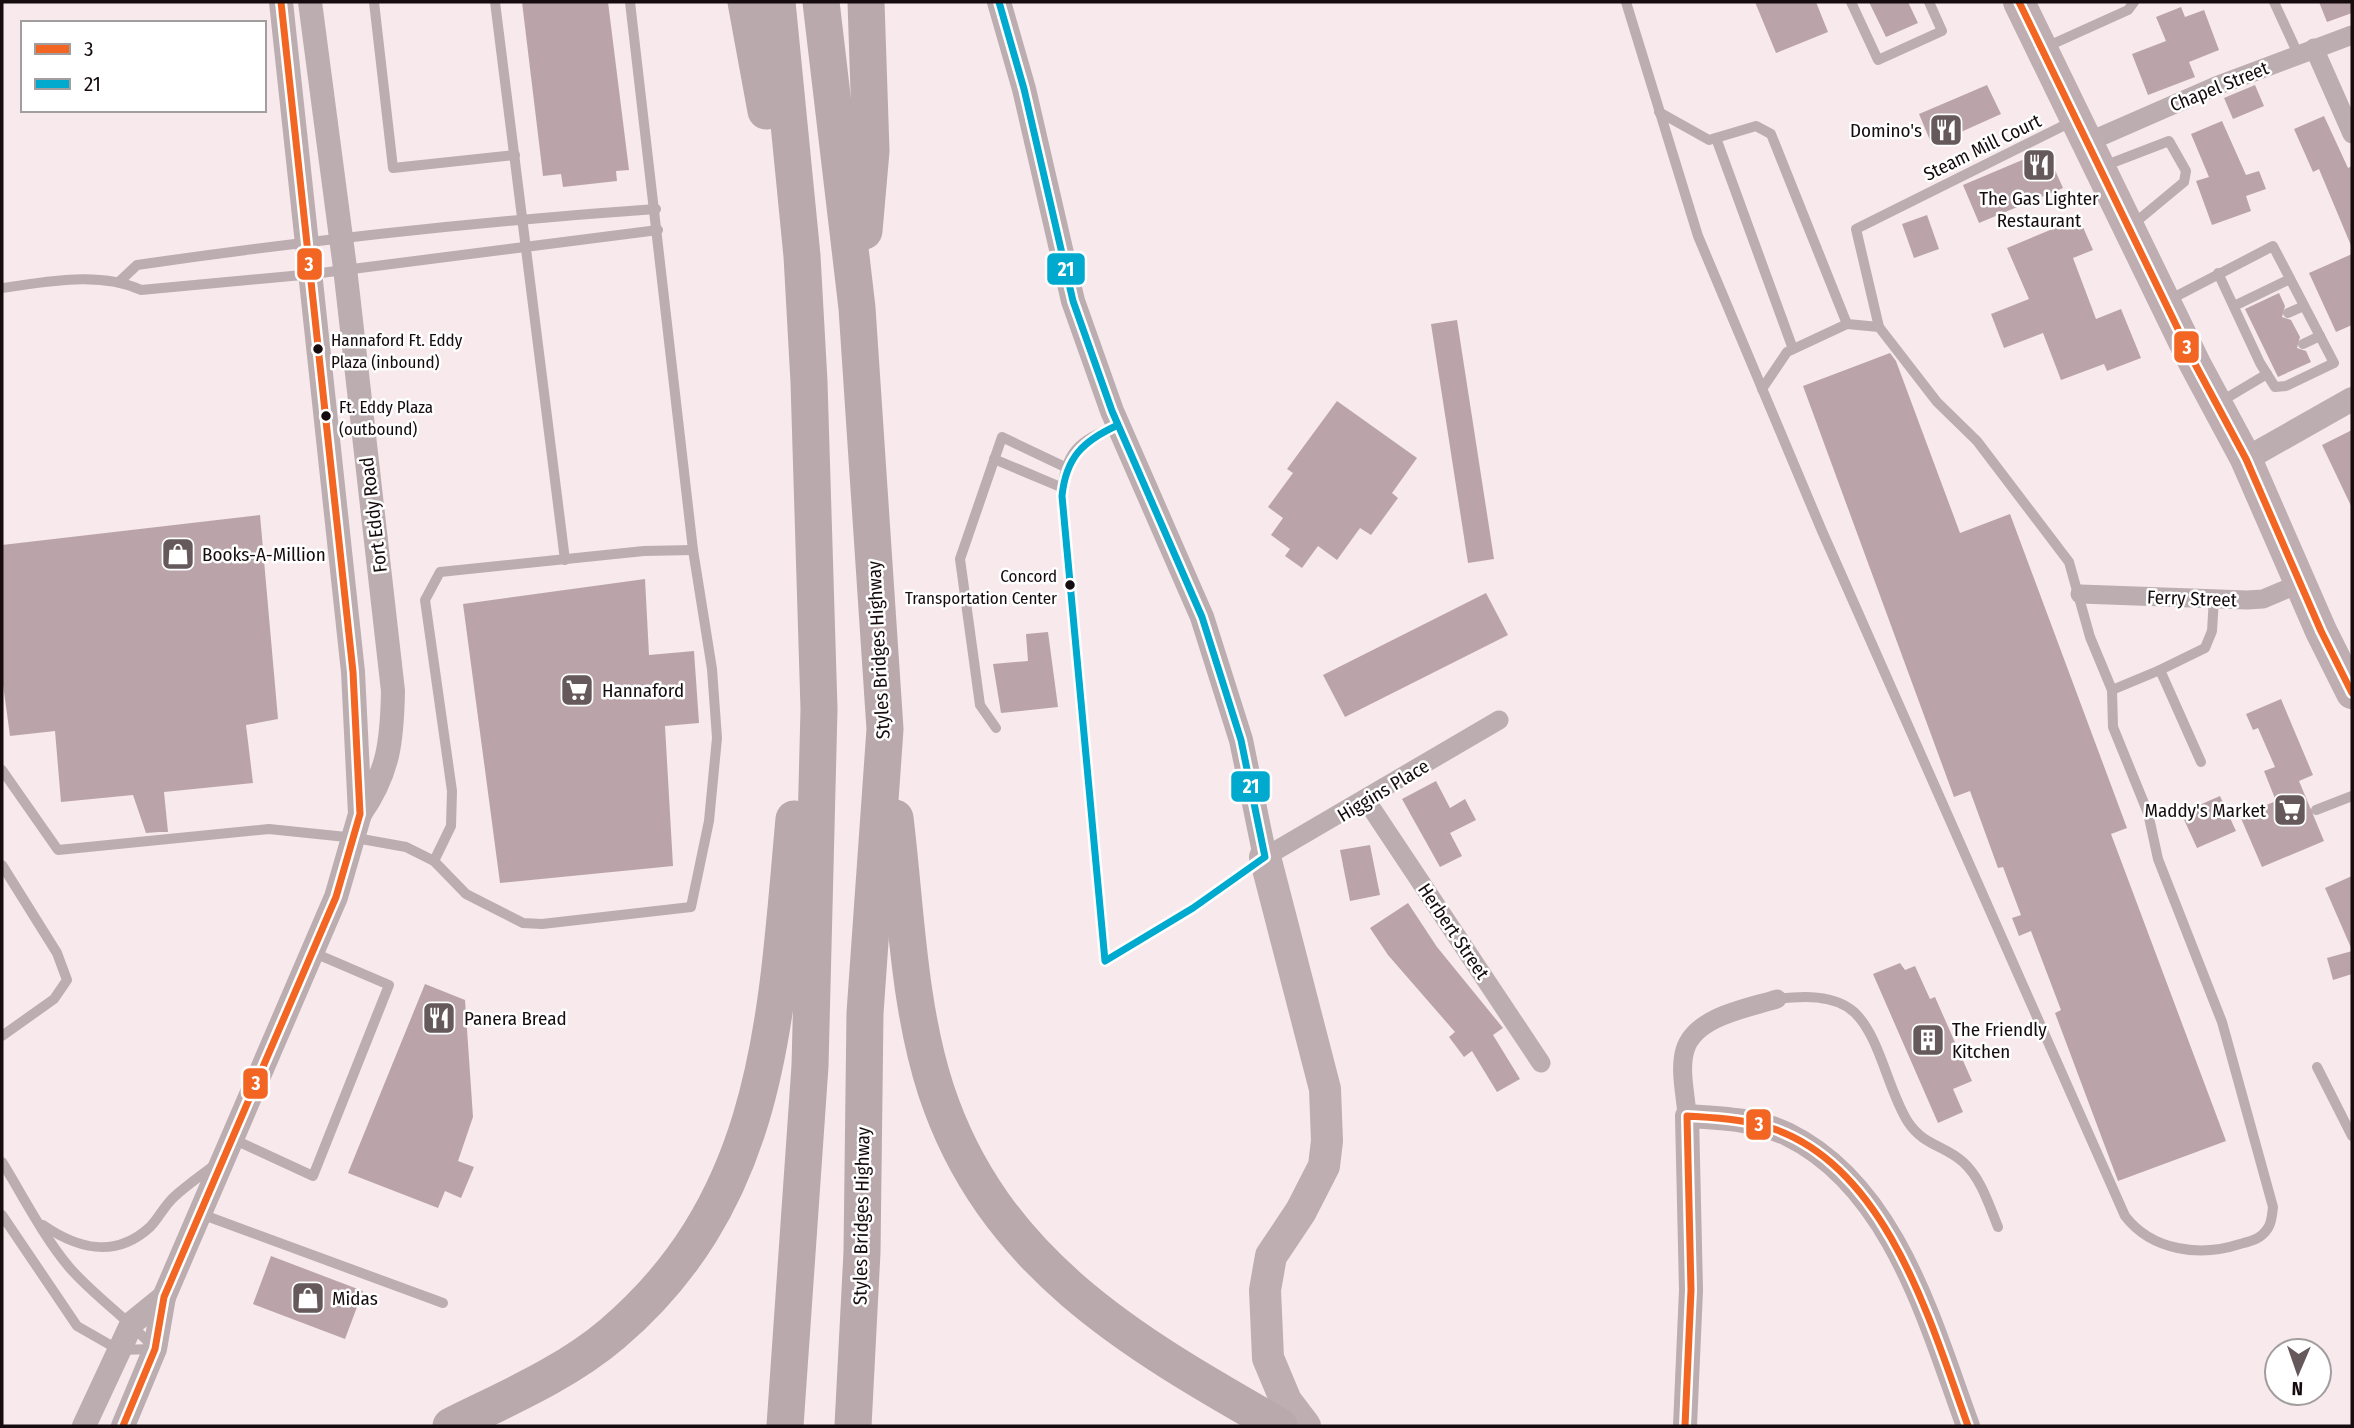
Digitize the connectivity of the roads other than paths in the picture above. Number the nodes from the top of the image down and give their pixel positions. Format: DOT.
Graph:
graph roads {
  1 [pos="281,2"];
  2 [pos="310,2"];
  3 [pos="374,2"];
  4 [pos="495,2"];
  5 [pos="630,2"];
  6 [pos="746,2"];
  7 [pos="777,2"];
  8 [pos="821,2"];
  9 [pos="866,2"];
  10 [pos="999,2"];
  11 [pos="1626,2"];
  12 [pos="1851,2"];
  13 [pos="1929,2"];
  14 [pos="2019,2"];
  15 [pos="2134,2"];
  16 [pos="2274,2"];
  17 [pos="2352,35"];
  18 [pos="2042,49"];
  19 [pos="2306,51"];
  20 [pos="1659,112"];
  21 [pos="2352,134"];
  22 [pos="1716,138"];
  23 [pos="2088,143"];
  24 [pos="515,155"];
  25 [pos="656,208"];
  26 [pos="522,218"];
  27 [pos="2129,228"];
  28 [pos="658,230"];
  29 [pos="341,239"];
  30 [pos="307,241"];
  31 [pos="525,244"];
  32 [pos="345,268"];
  33 [pos="2218,273"];
  34 [pos="313,274"];
  35 [pos="2290,279"];
  36 [pos="120,281"];
  37 [pos="2,288"];
  38 [pos="2165,301"];
  39 [pos="2234,306"];
  40 [pos="2304,306"];
  41 [pos="858,308"];
  42 [pos="2288,313"];
  43 [pos="1847,324"];
  44 [pos="1879,327"];
  45 [pos="2320,336"];
  46 [pos="2303,344"];
  47 [pos="1793,349"];
  48 [pos="2267,374"];
  49 [pos="809,382"];
  50 [pos="1762,389"];
  51 [pos="2352,399"];
  52 [pos="2217,404"];
  53 [pos="1118,425"];
  54 [pos="994,458"];
  55 [pos="2246,460"];
  56 [pos="1065,467"];
  57 [pos="1063,488"];
  58 [pos="693,550"];
  59 [pos="565,560"];
  60 [pos="2301,583"];
  61 [pos="2080,594"];
  62 [pos="2214,598"];
  63 [pos="2160,670"];
  64 [pos="2351,687"];
  65 [pos="2112,690"];
  66 [pos="819,709"];
  67 [pos="1499,720"];
  68 [pos="996,728"];
  69 [pos="885,729"];
  70 [pos="2201,762"];
  71 [pos="2,770"];
  72 [pos="2352,796"];
  73 [pos="1366,800"];
  74 [pos="2316,810"];
  75 [pos="360,814"];
  76 [pos="356,838"];
  77 [pos="1265,857"];
  78 [pos="434,861"];
  79 [pos="2,865"];
  80 [pos="312,953"];
  81 [pos="1777,999"];
  82 [pos="2,1036"];
  83 [pos="1541,1063"];
  84 [pos="2317,1067"];
  85 [pos="1687,1116"];
  86 [pos="2352,1136"];
  87 [pos="228,1148"];
  88 [pos="2,1162"];
  89 [pos="200,1213"];
  90 [pos="2,1215"];
  91 [pos="40,1222"];
  92 [pos="1998,1227"];
  93 [pos="164,1297"];
  94 [pos="443,1303"];
  95 [pos="132,1323"];
  96 [pos="155,1349"];
  97 [pos="119,1350"];
  98 [pos="84,1426"];
  99 [pos="123,1426"];
  100 [pos="451,1426"];
  101 [pos="785,1426"];
  102 [pos="853,1426"];
  103 [pos="1279,1426"];
  104 [pos="1305,1426"];
  105 [pos="1685,1426"];
  106 [pos="1968,1426"];
  1 -- 30 [label="street, Fort Eddy Road"];
  2 -- 29 [label="street, Fort Eddy Road"];
  3 -- 24 [label="lane"];
  4 -- 24 [label="lane"];
  5 -- 25 [label="lane"];
  6 -- 49 [label="highway"];
  7 -- 49 [label="highway"];
  8 -- 41 [label="highway, Styles Bridges Highway"];
  9 -- 41 [label="highway"];
  10 -- 53 [label="street"];
  11 -- 20 [label="lane"];
  12 -- 13 [label="lane"];
  14 -- 18 [label="main road"];
  15 -- 18 [label="lane"];
  16 -- 19 [label="lane"];
  17 -- 19 [label="street, Chapel Street"];
  18 -- 23 [label="main road"];
  19 -- 21 [label="street"];
  19 -- 23 [label="street, Chapel Street"];
  20 -- 22 [label="lane"];
  20 -- 50 [label="lane"];
  22 -- 43 [label="lane"];
  22 -- 47 [label="lane"];
  23 -- 27 [label="main road"];
  23 -- 27 [label="lane, Steam Mill Court"];
  23 -- 44 [label="lane, Steam Mill Court"];
  24 -- 26 [label="lane"];
  25 -- 26 [label="lane"];
  25 -- 28 [label="lane"];
  26 -- 29 [label="lane"];
  26 -- 31 [label="lane"];
  27 -- 38 [label="main road"];
  28 -- 31 [label="lane"];
  28 -- 58 [label="lane"];
  29 -- 30 [label="lane"];
  29 -- 32 [label="street, Fort Eddy Road"];
  30 -- 34 [label="street, Fort Eddy Road"];
  30 -- 36 [label="lane"];
  31 -- 32 [label="lane"];
  31 -- 59 [label="lane"];
  32 -- 34 [label="lane"];
  32 -- 75 [label="street, Fort Eddy Road"];
  33 -- 35 [label="lane"];
  33 -- 38 [label="lane"];
  33 -- 39 [label="lane"];
  34 -- 36 [label="lane"];
  34 -- 75 [label="street, Fort Eddy Road"];
  35 -- 39 [label="lane"];
  35 -- 40 [label="lane"];
  36 -- 37 [label="lane"];
  38 -- 52 [label="main road"];
  39 -- 48 [label="lane"];
  40 -- 42 [label="lane"];
  40 -- 45 [label="lane"];
  41 -- 69 [label="highway, Styles Bridges Highway"];
  43 -- 44 [label="lane"];
  43 -- 47 [label="lane"];
  44 -- 61 [label="lane"];
  45 -- 46 [label="lane"];
  45 -- 48 [label="lane"];
  47 -- 50 [label="lane"];
  48 -- 52 [label="lane"];
  49 -- 66 [label="highway"];
  50 -- 65 [label="lane"];
  51 -- 55 [label="street"];
  52 -- 55 [label="main road"];
  53 -- 56 [label="lane"];
  53 -- 77 [label="street"];
  54 -- 56 [label="lane"];
  54 -- 57 [label="lane"];
  54 -- 68 [label="lane"];
  55 -- 60 [label="main road"];
  56 -- 57 [label="lane"];
  57 -- 77 [label="lane"];
  58 -- 59 [label="lane"];
  58 -- 78 [label="lane"];
  59 -- 78 [label="lane"];
  60 -- 62 [label="street, Ferry Street"];
  60 -- 64 [label="main road"];
  61 -- 62 [label="street, Ferry Street"];
  61 -- 65 [label="lane"];
  62 -- 63 [label="lane"];
  63 -- 65 [label="lane"];
  63 -- 70 [label="lane"];
  66 -- 100 [label="highway"];
  66 -- 101 [label="highway"];
  67 -- 73 [label="street, Higgins Place"];
  69 -- 102 [label="highway, Styles Bridges Highway"];
  69 -- 103 [label="highway"];
  71 -- 76 [label="lane"];
  72 -- 74 [label="lane"];
  73 -- 77 [label="street, Higgins Place"];
  73 -- 83 [label="street, Herbert Street"];
  75 -- 76 [label="street, Fort Eddy Road"];
  76 -- 78 [label="lane"];
  76 -- 80 [label="street, Fort Eddy Road"];
  77 -- 104 [label="main road"];
  79 -- 82 [label="lane"];
  80 -- 87 [label="street, Fort Eddy Road"];
  80 -- 87 [label="lane"];
  81 -- 85 [label="street"];
  81 -- 92 [label="lane"];
  84 -- 86 [label="lane"];
  85 -- 105 [label="street"];
  85 -- 106 [label="street"];
  87 -- 89 [label="street, Fort Eddy Road"];
  87 -- 91 [label="lane"];
  88 -- 91 [label="lane"];
  89 -- 93 [label="street, Fort Eddy Road"];
  89 -- 94 [label="lane"];
  90 -- 97 [label="lane"];
  91 -- 95 [label="lane"];
  93 -- 95 [label="street, Fort Eddy Road"];
  93 -- 96 [label="street, Fort Eddy Road"];
  95 -- 96 [label="lane"];
  95 -- 97 [label="street, Fort Eddy Road"];
  96 -- 97 [label="lane"];
  96 -- 99 [label="street, Fort Eddy Road"];
  97 -- 98 [label="street, Fort Eddy Road"];
}
